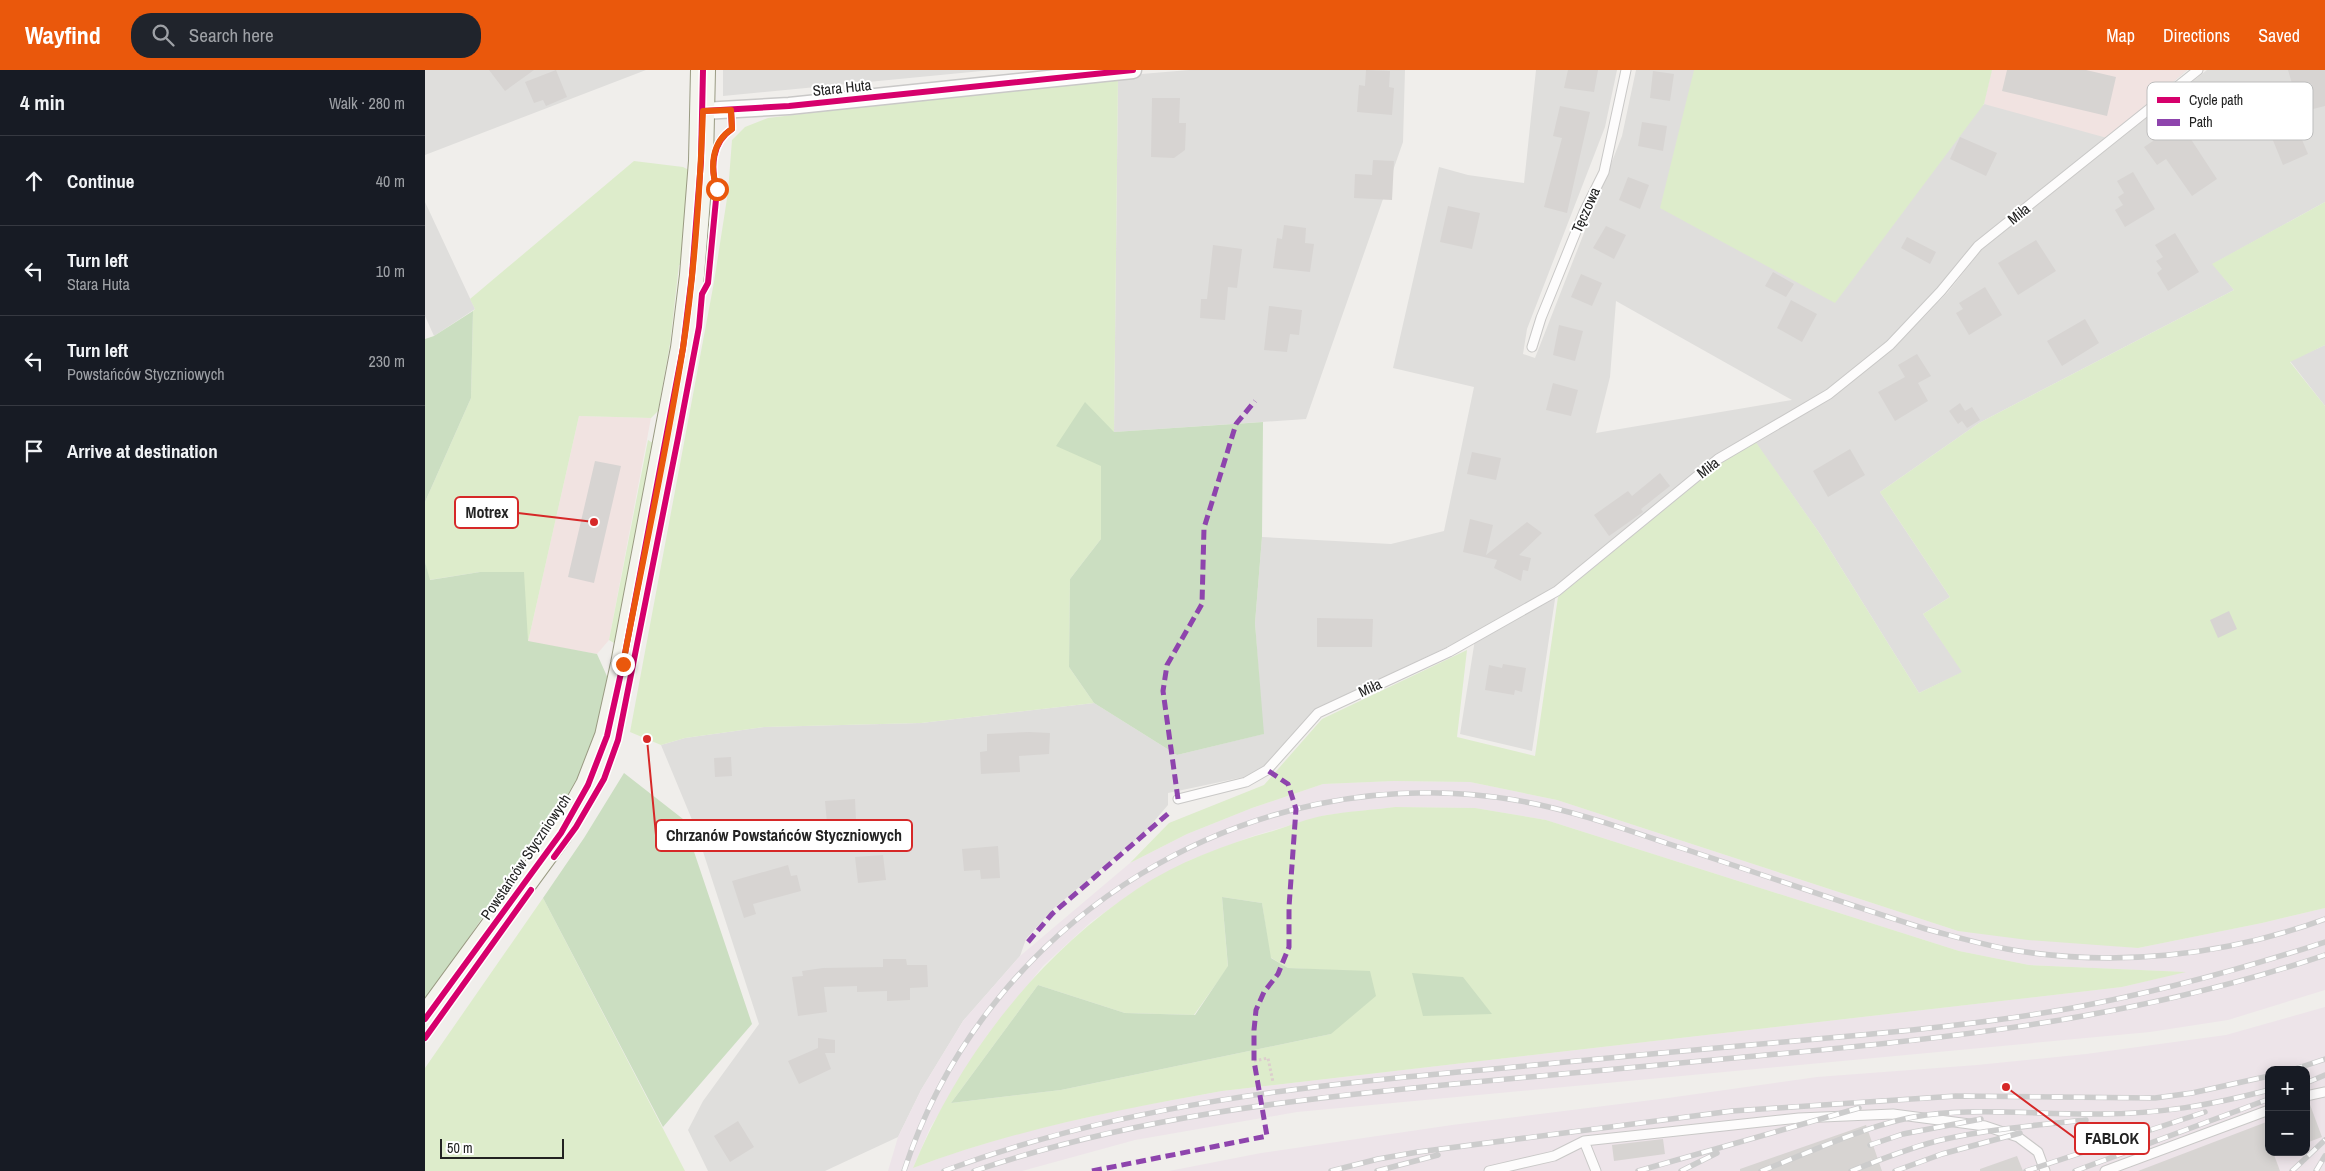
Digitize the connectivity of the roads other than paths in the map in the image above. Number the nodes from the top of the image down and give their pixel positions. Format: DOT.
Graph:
graph roads {
  1 [pos="703,70"];
  2 [pos="1133,70"];
  3 [pos="1626,70"];
  4 [pos="2198,70"];
  5 [pos="2183,82"];
  6 [pos="703,111"];
  7 [pos="2147,111"];
  8 [pos="1532,347"];
  9 [pos="1178,799"];
  10 [pos="425,1019"];
  11 [pos="2325,1092"];
  12 [pos="2310,1095"];
  13 [pos="2266,1111"];
  14 [pos="1584,1140"];
  15 [pos="1489,1171"];
  16 [pos="1596,1171"];
  17 [pos="2045,1171"];
  18 [pos="2105,1171"];
  1 -- 6 [label="street, Powstańców Styczniowych"];
  2 -- 6 [label="street, Stara Huta"];
  3 -- 8 [label="lane, Tęczowa"];
  4 -- 5 [label="lane, Miła"];
  6 -- 10 [label="street, Powstańców Styczniowych"];
  7 -- 9 [label="lane, Miła"];
  11 -- 12 [label="lane"];
  13 -- 18 [label="lane"];
  14 -- 15 [label="lane"];
  14 -- 16 [label="lane"];
  14 -- 17 [label="lane"];
}
